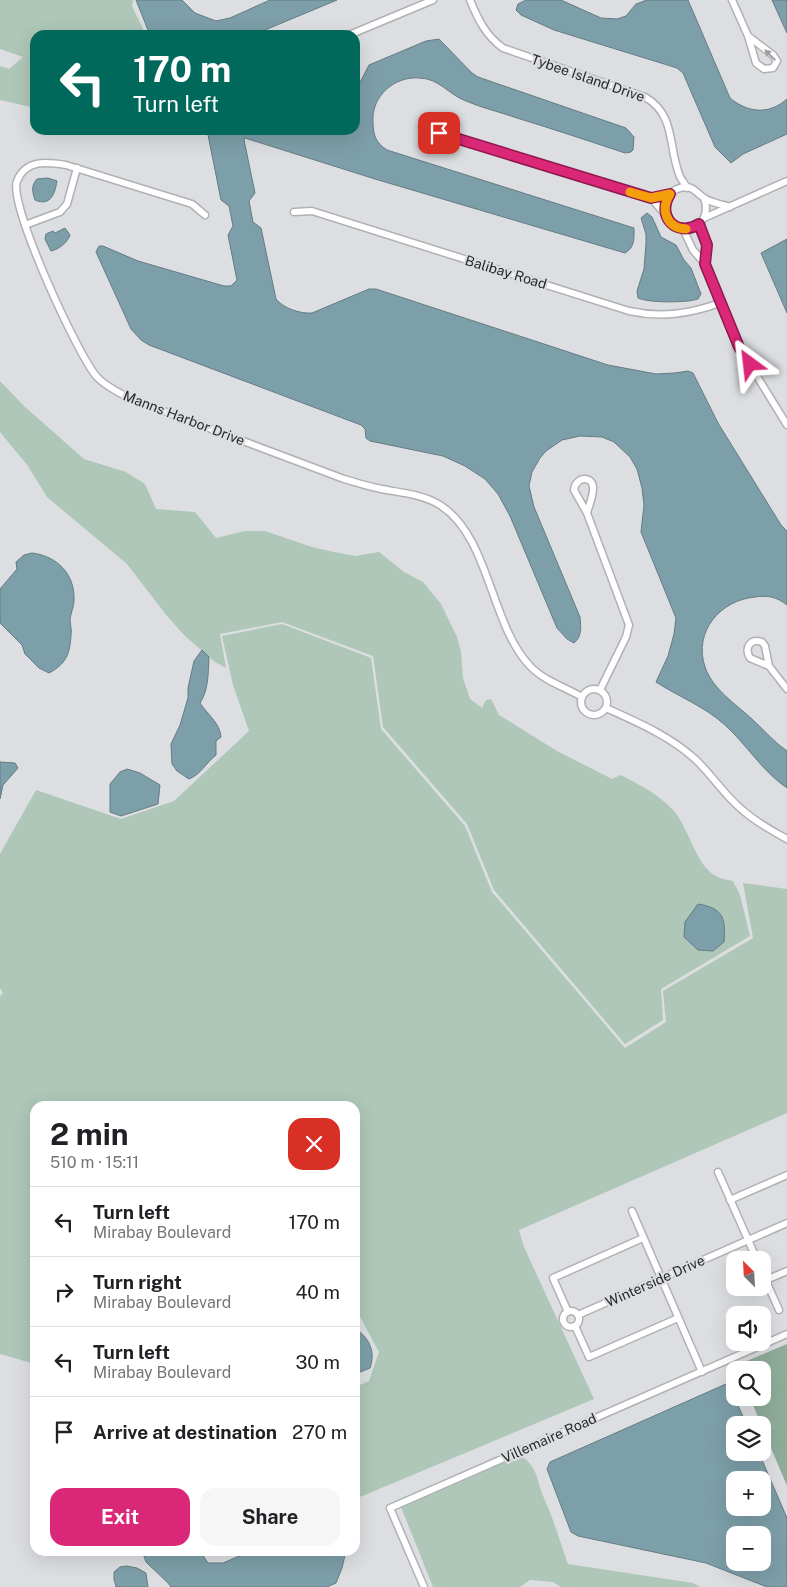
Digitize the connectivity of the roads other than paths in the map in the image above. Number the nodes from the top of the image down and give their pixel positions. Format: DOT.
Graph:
graph roads {
  1 [pos="433,0"];
  2 [pos="470,0"];
  3 [pos="732,0"];
  4 [pos="360,30"];
  5 [pos="748,36"];
  6 [pos="422,127"];
  7 [pos="77,168"];
  8 [pos="679,176"];
  9 [pos="787,181"];
  10 [pos="687,188"];
  11 [pos="673,192"];
  12 [pos="651,198"];
  13 [pos="704,198"];
  14 [pos="730,207"];
  15 [pos="294,212"];
  16 [pos="665,214"];
  17 [pos="205,216"];
  18 [pos="704,218"];
  19 [pos="699,224"];
  20 [pos="25,226"];
  21 [pos="683,229"];
  22 [pos="707,247"];
  23 [pos="695,252"];
  24 [pos="705,264"];
  25 [pos="720,303"];
  26 [pos="787,425"];
  27 [pos="587,513"];
  28 [pos="769,666"];
  29 [pos="787,689"];
  30 [pos="600,690"];
  31 [pos="582,697"];
  32 [pos="606,708"];
  33 [pos="787,839"];
  34 [pos="718,1172"];
  35 [pos="787,1175"];
  36 [pos="730,1200"];
  37 [pos="632,1211"];
  38 [pos="787,1223"];
  39 [pos="643,1238"];
  40 [pos="748,1240"];
  41 [pos="753,1251"];
  42 [pos="787,1271"];
  43 [pos="661,1278"];
  44 [pos="771,1278"];
  45 [pos="771,1292"];
  46 [pos="779,1310"];
  47 [pos="568,1312"];
  48 [pos="578,1315"];
  49 [pos="678,1318"];
  50 [pos="574,1326"];
  51 [pos="787,1334"];
  52 [pos="702,1372"];
  53 [pos="424,1587"];
  1 -- 4 [label="street"];
  2 -- 8 [label="street, Tybee Island Drive"];
  3 -- 5 [label="street"];
  5 -- 5 [label="street, one-way"];
  6 -- 12 [label="street"];
  7 -- 17 [label="street, Manns Harbor Drive"];
  7 -- 20 [label="street"];
  7 -- 20 [label="street, Manns Harbor Drive"];
  8 -- 10 [label="street, Tybee Island Drive"];
  8 -- 11 [label="street, Tybee Island Drive"];
  9 -- 14 [label="street"];
  10 -- 11 [label="street"];
  10 -- 13 [label="street"];
  11 -- 12 [label="street"];
  11 -- 16 [label="street"];
  12 -- 16 [label="street"];
  13 -- 14 [label="street"];
  13 -- 18 [label="street"];
  14 -- 18 [label="street"];
  15 -- 25 [label="street, Balibay Road"];
  16 -- 21 [label="street"];
  18 -- 19 [label="street"];
  19 -- 21 [label="street"];
  19 -- 22 [label="street"];
  20 -- 31 [label="street, Manns Harbor Drive"];
  21 -- 23 [label="street"];
  22 -- 23 [label="street"];
  22 -- 24 [label="street"];
  23 -- 24 [label="street"];
  24 -- 25 [label="street"];
  25 -- 26 [label="street"];
  27 -- 27 [label="street"];
  27 -- 30 [label="street"];
  28 -- 29 [label="street"];
  30 -- 31 [label="street"];
  30 -- 32 [label="street"];
  31 -- 32 [label="street"];
  32 -- 33 [label="street"];
  34 -- 36 [label="street"];
  35 -- 36 [label="street"];
  36 -- 40 [label="street"];
  37 -- 39 [label="street"];
  38 -- 40 [label="street, Winterside Drive"];
  39 -- 43 [label="street"];
  39 -- 47 [label="street"];
  40 -- 41 [label="street"];
  40 -- 43 [label="street, Winterside Drive"];
  42 -- 44 [label="street"];
  43 -- 48 [label="street, Winterside Drive"];
  43 -- 49 [label="street"];
  45 -- 46 [label="street"];
  47 -- 48 [label="street"];
  47 -- 50 [label="street"];
  48 -- 50 [label="street"];
  49 -- 50 [label="street"];
  49 -- 52 [label="street"];
  51 -- 52 [label="street, Villemaire Road"];
  52 -- 53 [label="street, Villemaire Road"];
}
